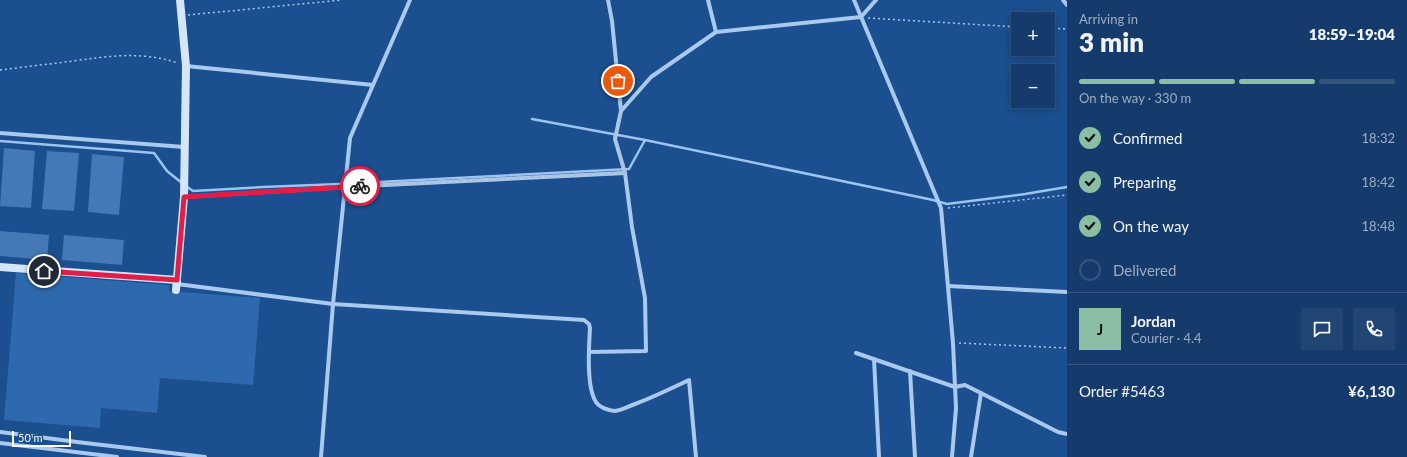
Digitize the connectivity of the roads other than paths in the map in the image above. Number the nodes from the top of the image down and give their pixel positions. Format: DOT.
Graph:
graph roads {
  1 [pos="180,0"];
  2 [pos="410,0"];
  3 [pos="608,0"];
  4 [pos="708,0"];
  5 [pos="854,0"];
  6 [pos="876,0"];
  7 [pos="1063,0"];
  8 [pos="1067,5"];
  9 [pos="861,17"];
  10 [pos="716,32"];
  11 [pos="186,66"];
  12 [pos="373,85"];
  13 [pos="621,110"];
  14 [pos="0,133"];
  15 [pos="184,146"];
  16 [pos="625,173"];
  17 [pos="345,187"];
  18 [pos="184,197"];
  19 [pos="0,267"];
  20 [pos="177,284"];
  21 [pos="948,286"];
  22 [pos="1067,292"];
  23 [pos="333,304"];
  24 [pos="589,352"];
  25 [pos="856,353"];
  26 [pos="874,359"];
  27 [pos="910,372"];
  28 [pos="955,387"];
  29 [pos="981,393"];
  30 [pos="0,432"];
  31 [pos="1067,434"];
  32 [pos="0,443"];
  33 [pos="118,457"];
  34 [pos="205,457"];
  35 [pos="321,457"];
  36 [pos="696,457"];
  37 [pos="879,457"];
  38 [pos="915,457"];
  39 [pos="952,457"];
  40 [pos="971,457"];
  1 -- 11 [label="street"];
  2 -- 12 [label="street"];
  3 -- 13 [label="street"];
  4 -- 10 [label="street"];
  5 -- 9 [label="street"];
  6 -- 9 [label="street"];
  7 -- 8 [label="street"];
  9 -- 10 [label="street"];
  9 -- 21 [label="street"];
  10 -- 13 [label="street"];
  11 -- 12 [label="street"];
  11 -- 15 [label="street"];
  12 -- 17 [label="street"];
  13 -- 16 [label="street"];
  14 -- 15 [label="street"];
  15 -- 18 [label="street"];
  16 -- 17 [label="street"];
  16 -- 24 [label="street"];
  17 -- 18 [label="street"];
  17 -- 23 [label="street"];
  18 -- 20 [label="street"];
  19 -- 20 [label="street"];
  20 -- 23 [label="street"];
  21 -- 22 [label="street"];
  21 -- 28 [label="street"];
  23 -- 24 [label="street"];
  23 -- 35 [label="street"];
  24 -- 36 [label="street"];
  25 -- 26 [label="street"];
  26 -- 27 [label="street"];
  26 -- 37 [label="street"];
  27 -- 28 [label="street"];
  27 -- 38 [label="street"];
  28 -- 29 [label="street"];
  28 -- 39 [label="street"];
  29 -- 31 [label="street"];
  29 -- 40 [label="street"];
  30 -- 34 [label="street"];
  32 -- 33 [label="street"];
}
